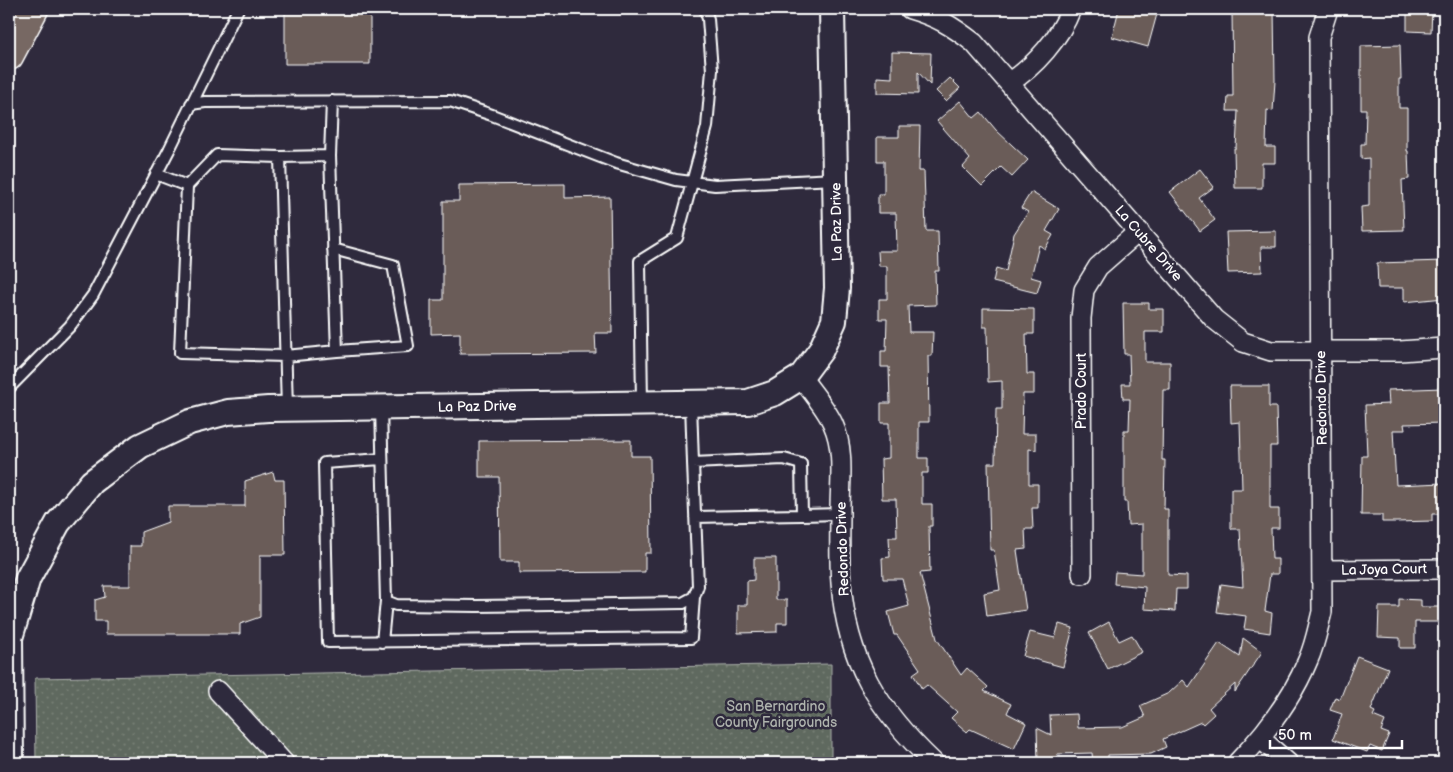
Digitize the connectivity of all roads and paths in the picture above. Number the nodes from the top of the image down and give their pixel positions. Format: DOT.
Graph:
graph roads {
  1 [pos="34,9"];
  2 [pos="238,9"];
  3 [pos="705,9"];
  4 [pos="832,9"];
  5 [pos="910,9"];
  6 [pos="1071,9"];
  7 [pos="1328,9"];
  8 [pos="9,56"];
  9 [pos="1009,83"];
  10 [pos="332,101"];
  11 [pos="191,104"];
  12 [pos="330,156"];
  13 [pos="280,158"];
  14 [pos="156,174"];
  15 [pos="835,179"];
  16 [pos="691,182"];
  17 [pos="188,186"];
  18 [pos="1139,231"];
  19 [pos="334,249"];
  20 [pos="1444,348"];
  21 [pos="337,351"];
  22 [pos="1321,351"];
  23 [pos="286,356"];
  24 [pos="801,377"];
  25 [pos="9,388"];
  26 [pos="692,403"];
  27 [pos="642,404"];
  28 [pos="381,407"];
  29 [pos="287,409"];
  30 [pos="382,459"];
  31 [pos="693,462"];
  32 [pos="840,514"];
  33 [pos="802,515"];
  34 [pos="695,517"];
  35 [pos="1444,569"];
  36 [pos="1323,570"];
  37 [pos="1082,574"];
  38 [pos="694,597"];
  39 [pos="386,601"];
  40 [pos="382,642"];
  41 [pos="218,692"];
  42 [pos="10,721"];
  43 [pos="1260,739"];
  44 [pos="11,763"];
  45 [pos="284,763"];
  46 [pos="934,763"];
  47 [pos="1237,763"];
  48 [pos="1288,763"];
  1 -- 8 [label="highway"];
  2 -- 11 [label="lane"];
  3 -- 16 [label="lane"];
  4 -- 15 [label="street, La Paz Drive"];
  5 -- 9 [label="street, La Cubre Drive"];
  6 -- 9 [label="street"];
  7 -- 22 [label="street, Redondo Drive"];
  9 -- 18 [label="street, La Cubre Drive"];
  10 -- 11 [label="lane"];
  10 -- 12 [label="lane"];
  10 -- 16 [label="lane"];
  11 -- 14 [label="lane"];
  12 -- 13 [label="lane"];
  12 -- 19 [label="lane"];
  13 -- 17 [label="lane"];
  13 -- 23 [label="lane"];
  14 -- 17 [label="lane"];
  14 -- 25 [label="lane"];
  15 -- 16 [label="lane"];
  15 -- 24 [label="street, La Paz Drive"];
  16 -- 27 [label="lane"];
  17 -- 23 [label="lane"];
  18 -- 22 [label="street, La Cubre Drive"];
  18 -- 37 [label="street, Prado Court"];
  19 -- 21 [label="lane"];
  19 -- 21 [label="lane"];
  20 -- 22 [label="street, La Cubre Drive"];
  21 -- 23 [label="lane"];
  22 -- 36 [label="street, Redondo Drive"];
  23 -- 29 [label="lane"];
  24 -- 26 [label="street, La Paz Drive"];
  24 -- 32 [label="street, Redondo Drive"];
  26 -- 27 [label="street, La Paz Drive"];
  26 -- 31 [label="lane"];
  27 -- 28 [label="street, La Paz Drive"];
  28 -- 29 [label="street, La Paz Drive"];
  28 -- 30 [label="lane"];
  29 -- 42 [label="street, La Paz Drive"];
  30 -- 39 [label="lane"];
  30 -- 40 [label="lane"];
  31 -- 33 [label="lane"];
  31 -- 34 [label="lane"];
  32 -- 33 [label="lane"];
  32 -- 46 [label="street, Redondo Drive"];
  33 -- 34 [label="lane"];
  34 -- 38 [label="lane"];
  35 -- 36 [label="street, La Joya Court"];
  36 -- 43 [label="street, Redondo Drive"];
  38 -- 39 [label="lane"];
  38 -- 40 [label="lane"];
  39 -- 40 [label="lane"];
  41 -- 45 [label="street"];
  42 -- 44 [label="street, La Paz Drive"];
  43 -- 47 [label="street, Redondo Drive"];
  43 -- 48 [label="street"];
}
